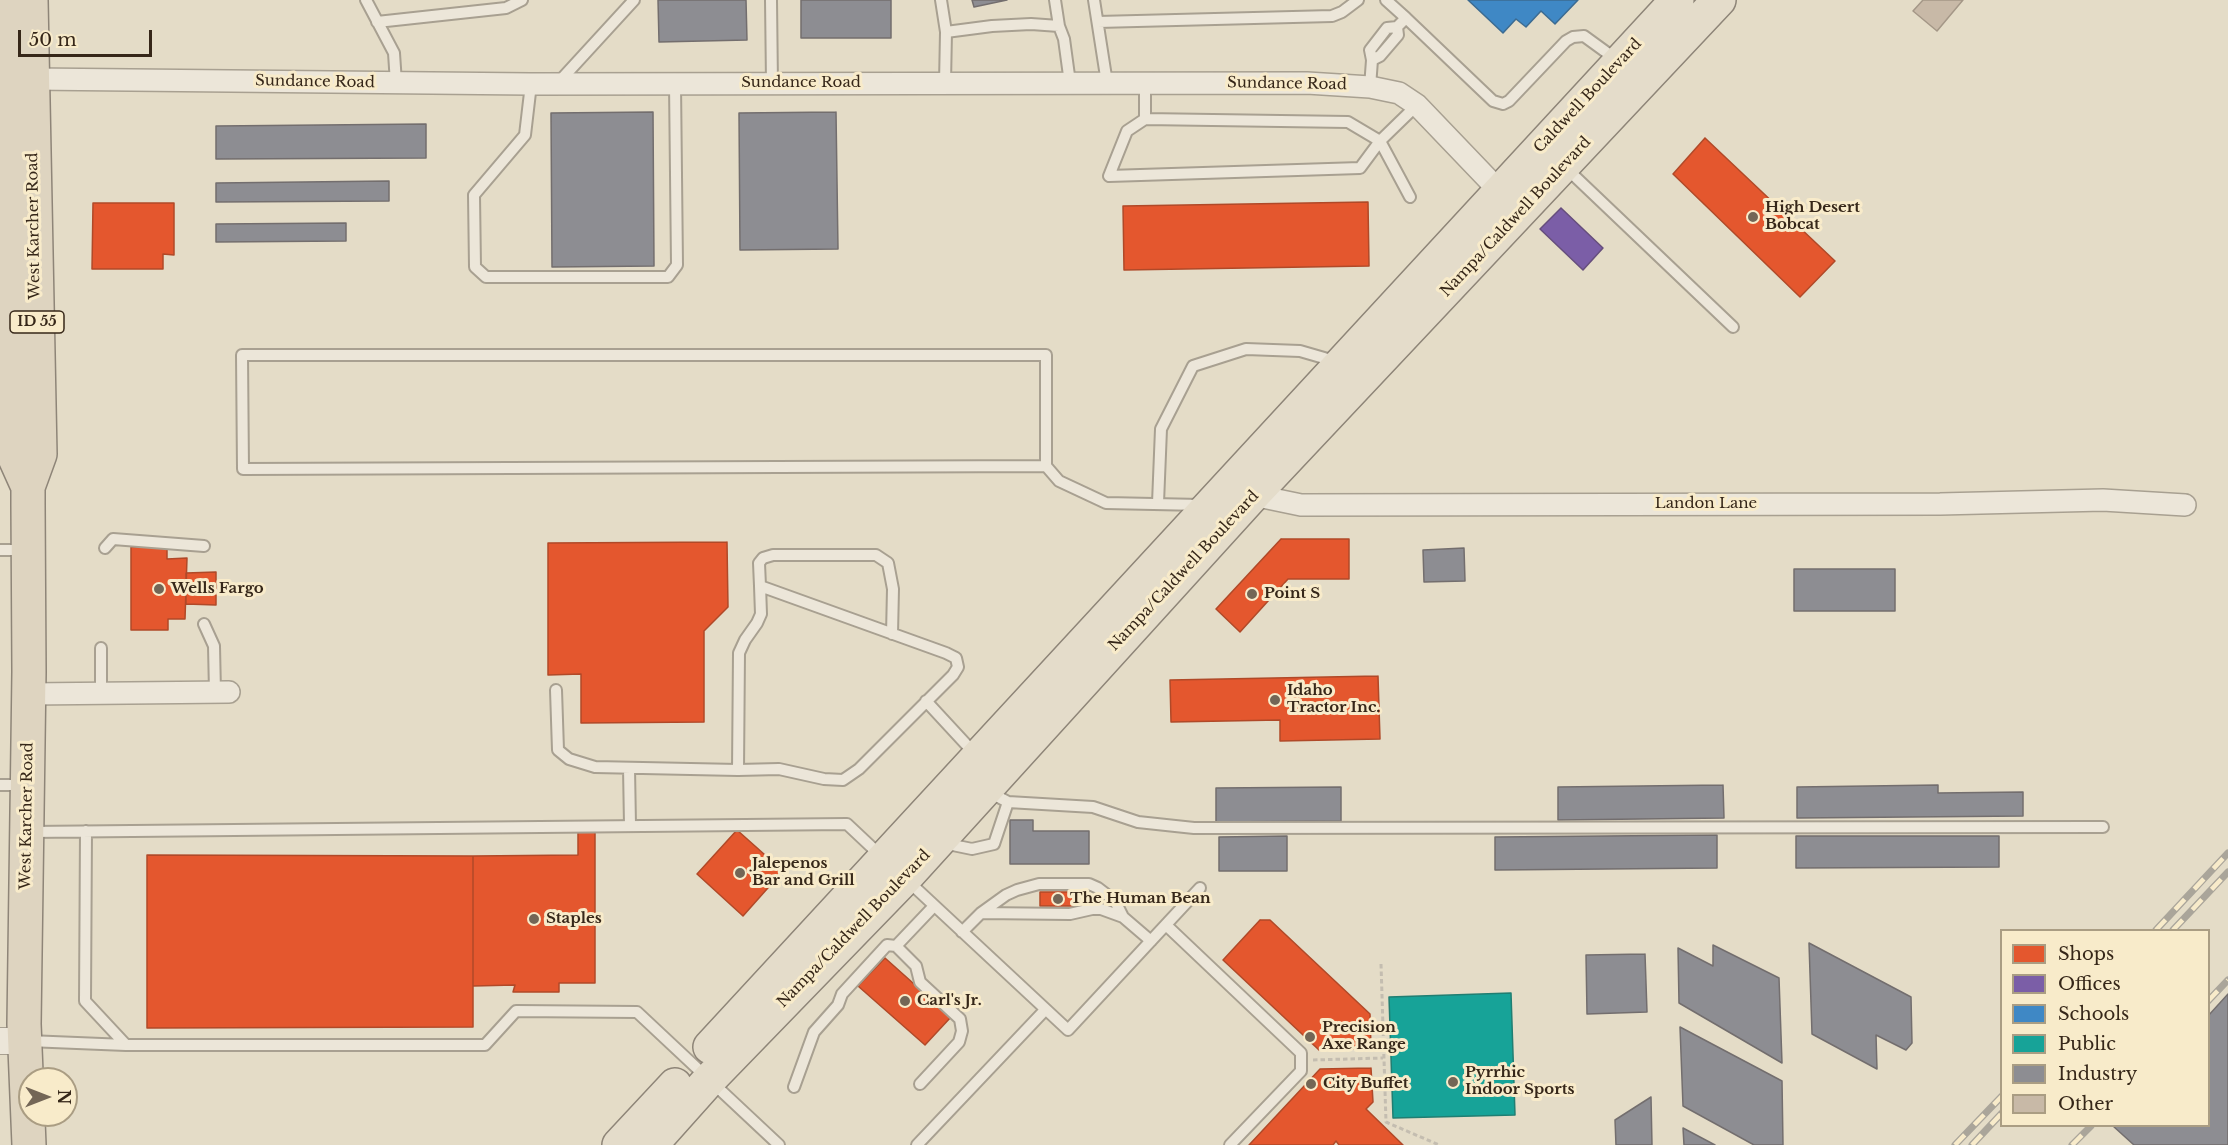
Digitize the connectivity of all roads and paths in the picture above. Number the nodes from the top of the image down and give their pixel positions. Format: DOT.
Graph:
graph roads {
  1 [pos="5,0"];
  2 [pos="31,0"];
  3 [pos="366,0"];
  4 [pos="522,0"];
  5 [pos="634,0"];
  6 [pos="771,0"];
  7 [pos="941,0"];
  8 [pos="1055,0"];
  9 [pos="1094,0"];
  10 [pos="1358,0"];
  11 [pos="1386,0"];
  12 [pos="1719,0"];
  13 [pos="1675,15"];
  14 [pos="1407,18"];
  15 [pos="377,22"];
  16 [pos="1098,22"];
  17 [pos="1059,26"];
  18 [pos="946,32"];
  19 [pos="1620,62"];
  20 [pos="31,79"];
  21 [pos="396,83"];
  22 [pos="772,83"];
  23 [pos="945,83"];
  24 [pos="1070,83"];
  25 [pos="1107,83"];
  26 [pos="1145,83"];
  27 [pos="531,84"];
  28 [pos="557,84"];
  29 [pos="675,84"];
  30 [pos="1371,87"];
  31 [pos="1417,105"];
  32 [pos="1145,119"];
  33 [pos="1380,141"];
  34 [pos="1564,166"];
  35 [pos="1410,197"];
  36 [pos="1510,202"];
  37 [pos="1733,327"];
  38 [pos="1341,363"];
  39 [pos="6,410"];
  40 [pos="1046,466"];
  41 [pos="28,487"];
  42 [pos="1231,494"];
  43 [pos="1158,503"];
  44 [pos="2185,505"];
  45 [pos="204,546"];
  46 [pos="105,548"];
  47 [pos="14,550"];
  48 [pos="760,586"];
  49 [pos="204,624"];
  50 [pos="892,634"];
  51 [pos="101,648"];
  52 [pos="556,690"];
  53 [pos="222,692"];
  54 [pos="101,693"];
  55 [pos="29,694"];
  56 [pos="926,701"];
  57 [pos="977,756"];
  58 [pos="629,768"];
  59 [pos="738,770"];
  60 [pos="14,785"];
  61 [pos="996,796"];
  62 [pos="630,825"];
  63 [pos="2103,827"];
  64 [pos="86,831"];
  65 [pos="27,832"];
  66 [pos="937,842"];
  67 [pos="894,868"];
  68 [pos="1200,888"];
  69 [pos="934,906"];
  70 [pos="981,914"];
  71 [pos="1123,917"];
  72 [pos="1166,925"];
  73 [pos="962,932"];
  74 [pos="1151,941"];
  75 [pos="896,946"];
  76 [pos="1381,964"];
  77 [pos="1045,1010"];
  78 [pos="13,1041"];
  79 [pos="126,1045"];
  80 [pos="1383,1058"];
  81 [pos="1300,1060"];
  82 [pos="701,1073"];
  83 [pos="920,1084"];
  84 [pos="795,1086"];
  85 [pos="29,1145"];
  86 [pos="619,1145"];
  87 [pos="651,1145"];
  88 [pos="779,1145"];
  89 [pos="917,1145"];
  90 [pos="1230,1145"];
  91 [pos="1440,1145"];
  1 -- 39 [label="highway, West Karcher Road / ID 55"];
  2 -- 20 [label="highway, West Karcher Road / ID 55"];
  3 -- 15 [label="lane"];
  4 -- 15 [label="lane"];
  5 -- 28 [label="lane"];
  6 -- 22 [label="lane"];
  7 -- 18 [label="lane"];
  8 -- 17 [label="lane"];
  9 -- 16 [label="lane"];
  10 -- 16 [label="lane"];
  11 -- 14 [label="lane"];
  12 -- 13 [label="main road, Nampa/Caldwell Boulevard"];
  13 -- 19 [label="main road, Caldwell Boulevard"];
  13 -- 34 [label="main road, Nampa/Caldwell Boulevard"];
  14 -- 19 [label="lane"];
  14 -- 30 [label="lane"];
  15 -- 21 [label="lane"];
  16 -- 25 [label="lane"];
  17 -- 18 [label="lane"];
  17 -- 24 [label="lane"];
  18 -- 23 [label="lane"];
  19 -- 36 [label="main road, Caldwell Boulevard"];
  20 -- 21 [label="street, Sundance Road"];
  20 -- 41 [label="highway, West Karcher Road / ID 55"];
  21 -- 27 [label="street, Sundance Road"];
  22 -- 23 [label="street, Sundance Road"];
  22 -- 29 [label="street, Sundance Road"];
  23 -- 24 [label="street, Sundance Road"];
  24 -- 25 [label="street, Sundance Road"];
  25 -- 26 [label="street, Sundance Road"];
  26 -- 30 [label="street, Sundance Road"];
  26 -- 32 [label="lane"];
  27 -- 28 [label="street, Sundance Road"];
  27 -- 29 [label="lane"];
  28 -- 29 [label="street, Sundance Road"];
  30 -- 31 [label="street, Sundance Road"];
  31 -- 33 [label="lane"];
  31 -- 36 [label="street, Sundance Road"];
  32 -- 33 [label="lane"];
  32 -- 33 [label="lane"];
  33 -- 35 [label="lane"];
  34 -- 36 [label="main road, Nampa/Caldwell Boulevard"];
  34 -- 37 [label="lane"];
  36 -- 38 [label="main road, Nampa/Caldwell Boulevard"];
  36 -- 42 [label="main road, Nampa/Caldwell Boulevard"];
  38 -- 42 [label="main road, Nampa/Caldwell Boulevard"];
  38 -- 43 [label="lane"];
  39 -- 41 [label="highway, West Karcher Road / ID 55"];
  40 -- 40 [label="lane"];
  40 -- 43 [label="lane"];
  41 -- 47 [label="highway, West Karcher Road / ID 55"];
  42 -- 43 [label="lane"];
  42 -- 44 [label="street, Landon Lane"];
  42 -- 57 [label="main road, Nampa/Caldwell Boulevard"];
  42 -- 61 [label="main road, Nampa/Caldwell Boulevard"];
  45 -- 46 [label="lane"];
  47 -- 55 [label="highway, West Karcher Road / ID 55"];
  48 -- 50 [label="lane"];
  48 -- 50 [label="lane"];
  48 -- 59 [label="lane"];
  49 -- 53 [label="lane"];
  50 -- 56 [label="lane"];
  51 -- 54 [label="lane"];
  52 -- 58 [label="lane"];
  53 -- 54 [label="street"];
  54 -- 55 [label="street"];
  55 -- 60 [label="highway, West Karcher Road / ID 55"];
  56 -- 57 [label="lane"];
  56 -- 59 [label="lane"];
  57 -- 67 [label="main road, Nampa/Caldwell Boulevard"];
  58 -- 59 [label="lane"];
  58 -- 62 [label="lane"];
  60 -- 65 [label="highway, West Karcher Road / ID 55"];
  61 -- 63 [label="lane"];
  61 -- 66 [label="main road, Nampa/Caldwell Boulevard"];
  61 -- 66 [label="lane"];
  62 -- 64 [label="lane"];
  62 -- 67 [label="lane"];
  64 -- 65 [label="lane"];
  64 -- 79 [label="lane"];
  65 -- 78 [label="highway, West Karcher Road / ID 55"];
  66 -- 67 [label="main road, Nampa/Caldwell Boulevard"];
  67 -- 69 [label="lane"];
  67 -- 82 [label="main road, Nampa/Caldwell Boulevard"];
  68 -- 72 [label="lane"];
  69 -- 73 [label="lane"];
  69 -- 75 [label="lane"];
  70 -- 71 [label="lane"];
  70 -- 71 [label="lane"];
  70 -- 73 [label="lane"];
  71 -- 74 [label="lane"];
  72 -- 74 [label="lane"];
  72 -- 81 [label="lane"];
  73 -- 77 [label="lane"];
  74 -- 77 [label="lane"];
  75 -- 83 [label="lane"];
  75 -- 84 [label="lane"];
  76 -- 80 [label="path"];
  77 -- 89 [label="lane"];
  78 -- 79 [label="lane"];
  78 -- 85 [label="highway, West Karcher Road / ID 55"];
  79 -- 82 [label="lane"];
  80 -- 81 [label="path"];
  80 -- 91 [label="path"];
  81 -- 90 [label="lane"];
  82 -- 86 [label="main road, Nampa/Caldwell Boulevard"];
  82 -- 87 [label="main road, Nampa/Caldwell Boulevard"];
  82 -- 88 [label="lane"];
}
